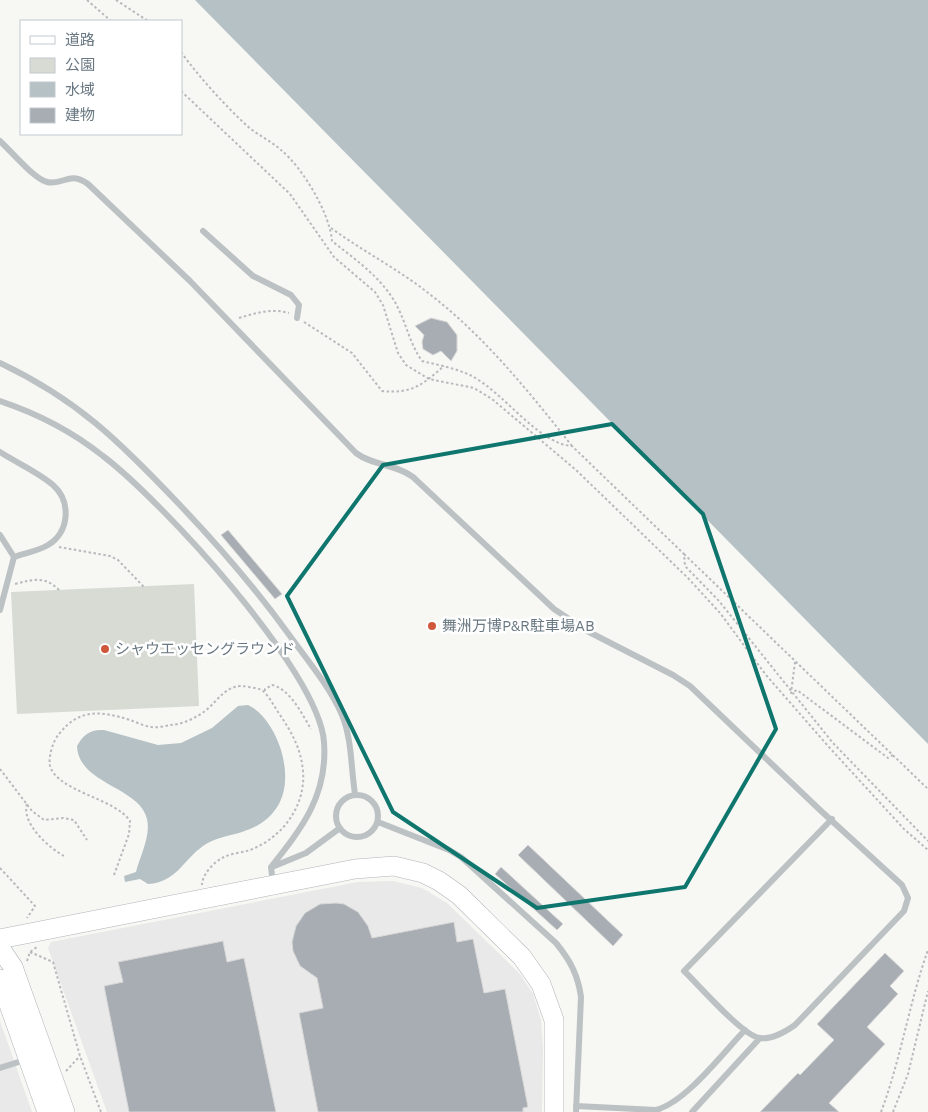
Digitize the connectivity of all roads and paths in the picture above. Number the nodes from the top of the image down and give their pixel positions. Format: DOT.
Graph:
graph roads {
  1 [pos="88,0"];
  2 [pos="116,0"];
  3 [pos="110,20"];
  4 [pos="146,20"];
  5 [pos="182,53"];
  6 [pos="182,91"];
  7 [pos="0,141"];
  8 [pos="331,227"];
  9 [pos="202,231"];
  10 [pos="239,318"];
  11 [pos="297,318"];
  12 [pos="0,363"];
  13 [pos="444,366"];
  14 [pos="429,379"];
  15 [pos="0,401"];
  16 [pos="572,446"];
  17 [pos="0,452"];
  18 [pos="0,535"];
  19 [pos="48,545"];
  20 [pos="684,554"];
  21 [pos="14,557"];
  22 [pos="0,580"];
  23 [pos="8,585"];
  24 [pos="144,587"];
  25 [pos="60,590"];
  26 [pos="0,610"];
  27 [pos="796,661"];
  28 [pos="791,693"];
  29 [pos="266,694"];
  30 [pos="324,740"];
  31 [pos="893,755"];
  32 [pos="0,769"];
  33 [pos="928,789"];
  34 [pos="354,794"];
  35 [pos="27,804"];
  36 [pos="832,819"];
  37 [pos="378,822"];
  38 [pos="340,828"];
  39 [pos="87,840"];
  40 [pos="928,841"];
  41 [pos="928,850"];
  42 [pos="64,856"];
  43 [pos="0,868"];
  44 [pos="114,876"];
  45 [pos="272,876"];
  46 [pos="202,890"];
  47 [pos="25,922"];
  48 [pos="0,939"];
  49 [pos="42,944"];
  50 [pos="0,948"];
  51 [pos="928,950"];
  52 [pos="0,979"];
  53 [pos="928,991"];
  54 [pos="744,1030"];
  55 [pos="760,1038"];
  56 [pos="80,1056"];
  57 [pos="29,1059"];
  58 [pos="0,1068"];
  59 [pos="65,1072"];
  60 [pos="576,1109"];
  61 [pos="694,1111"];
  62 [pos="47,1112"];
  63 [pos="65,1112"];
  64 [pos="101,1112"];
  65 [pos="554,1112"];
  66 [pos="881,1112"];
  67 [pos="893,1112"];
  1 -- 3 [label="path"];
  2 -- 4 [label="path"];
  5 -- 8 [label="path"];
  6 -- 14 [label="path"];
  7 -- 36 [label="lane"];
  8 -- 13 [label="path"];
  8 -- 16 [label="path"];
  9 -- 11 [label="lane"];
  10 -- 11 [label="path"];
  11 -- 14 [label="path"];
  12 -- 34 [label="lane"];
  13 -- 14 [label="path"];
  13 -- 16 [label="path"];
  14 -- 41 [label="path"];
  15 -- 30 [label="lane"];
  16 -- 20 [label="path"];
  17 -- 19 [label="lane"];
  18 -- 21 [label="lane"];
  19 -- 21 [label="lane"];
  19 -- 24 [label="path"];
  20 -- 27 [label="path"];
  20 -- 28 [label="path"];
  21 -- 23 [label="lane"];
  22 -- 23 [label="lane"];
  23 -- 25 [label="path"];
  23 -- 26 [label="lane"];
  27 -- 28 [label="path"];
  27 -- 31 [label="path"];
  28 -- 31 [label="path"];
  28 -- 40 [label="path"];
  29 -- 30 [label="path"];
  29 -- 44 [label="path"];
  29 -- 46 [label="path"];
  30 -- 45 [label="lane"];
  31 -- 33 [label="path"];
  32 -- 35 [label="path"];
  34 -- 37 [label="lane"];
  34 -- 38 [label="lane"];
  35 -- 39 [label="path"];
  35 -- 42 [label="path"];
  36 -- 54 [label="lane"];
  36 -- 55 [label="lane"];
  37 -- 38 [label="lane"];
  37 -- 60 [label="lane"];
  38 -- 45 [label="lane"];
  43 -- 47 [label="path"];
  45 -- 48 [label="street"];
  45 -- 65 [label="street"];
  49 -- 56 [label="path"];
  50 -- 63 [label="street"];
  51 -- 66 [label="path"];
  52 -- 57 [label="street"];
  53 -- 67 [label="path"];
  54 -- 55 [label="lane"];
  54 -- 60 [label="lane"];
  55 -- 61 [label="lane"];
  56 -- 59 [label="path"];
  56 -- 64 [label="path"];
  57 -- 58 [label="lane"];
  57 -- 62 [label="street"];
}
